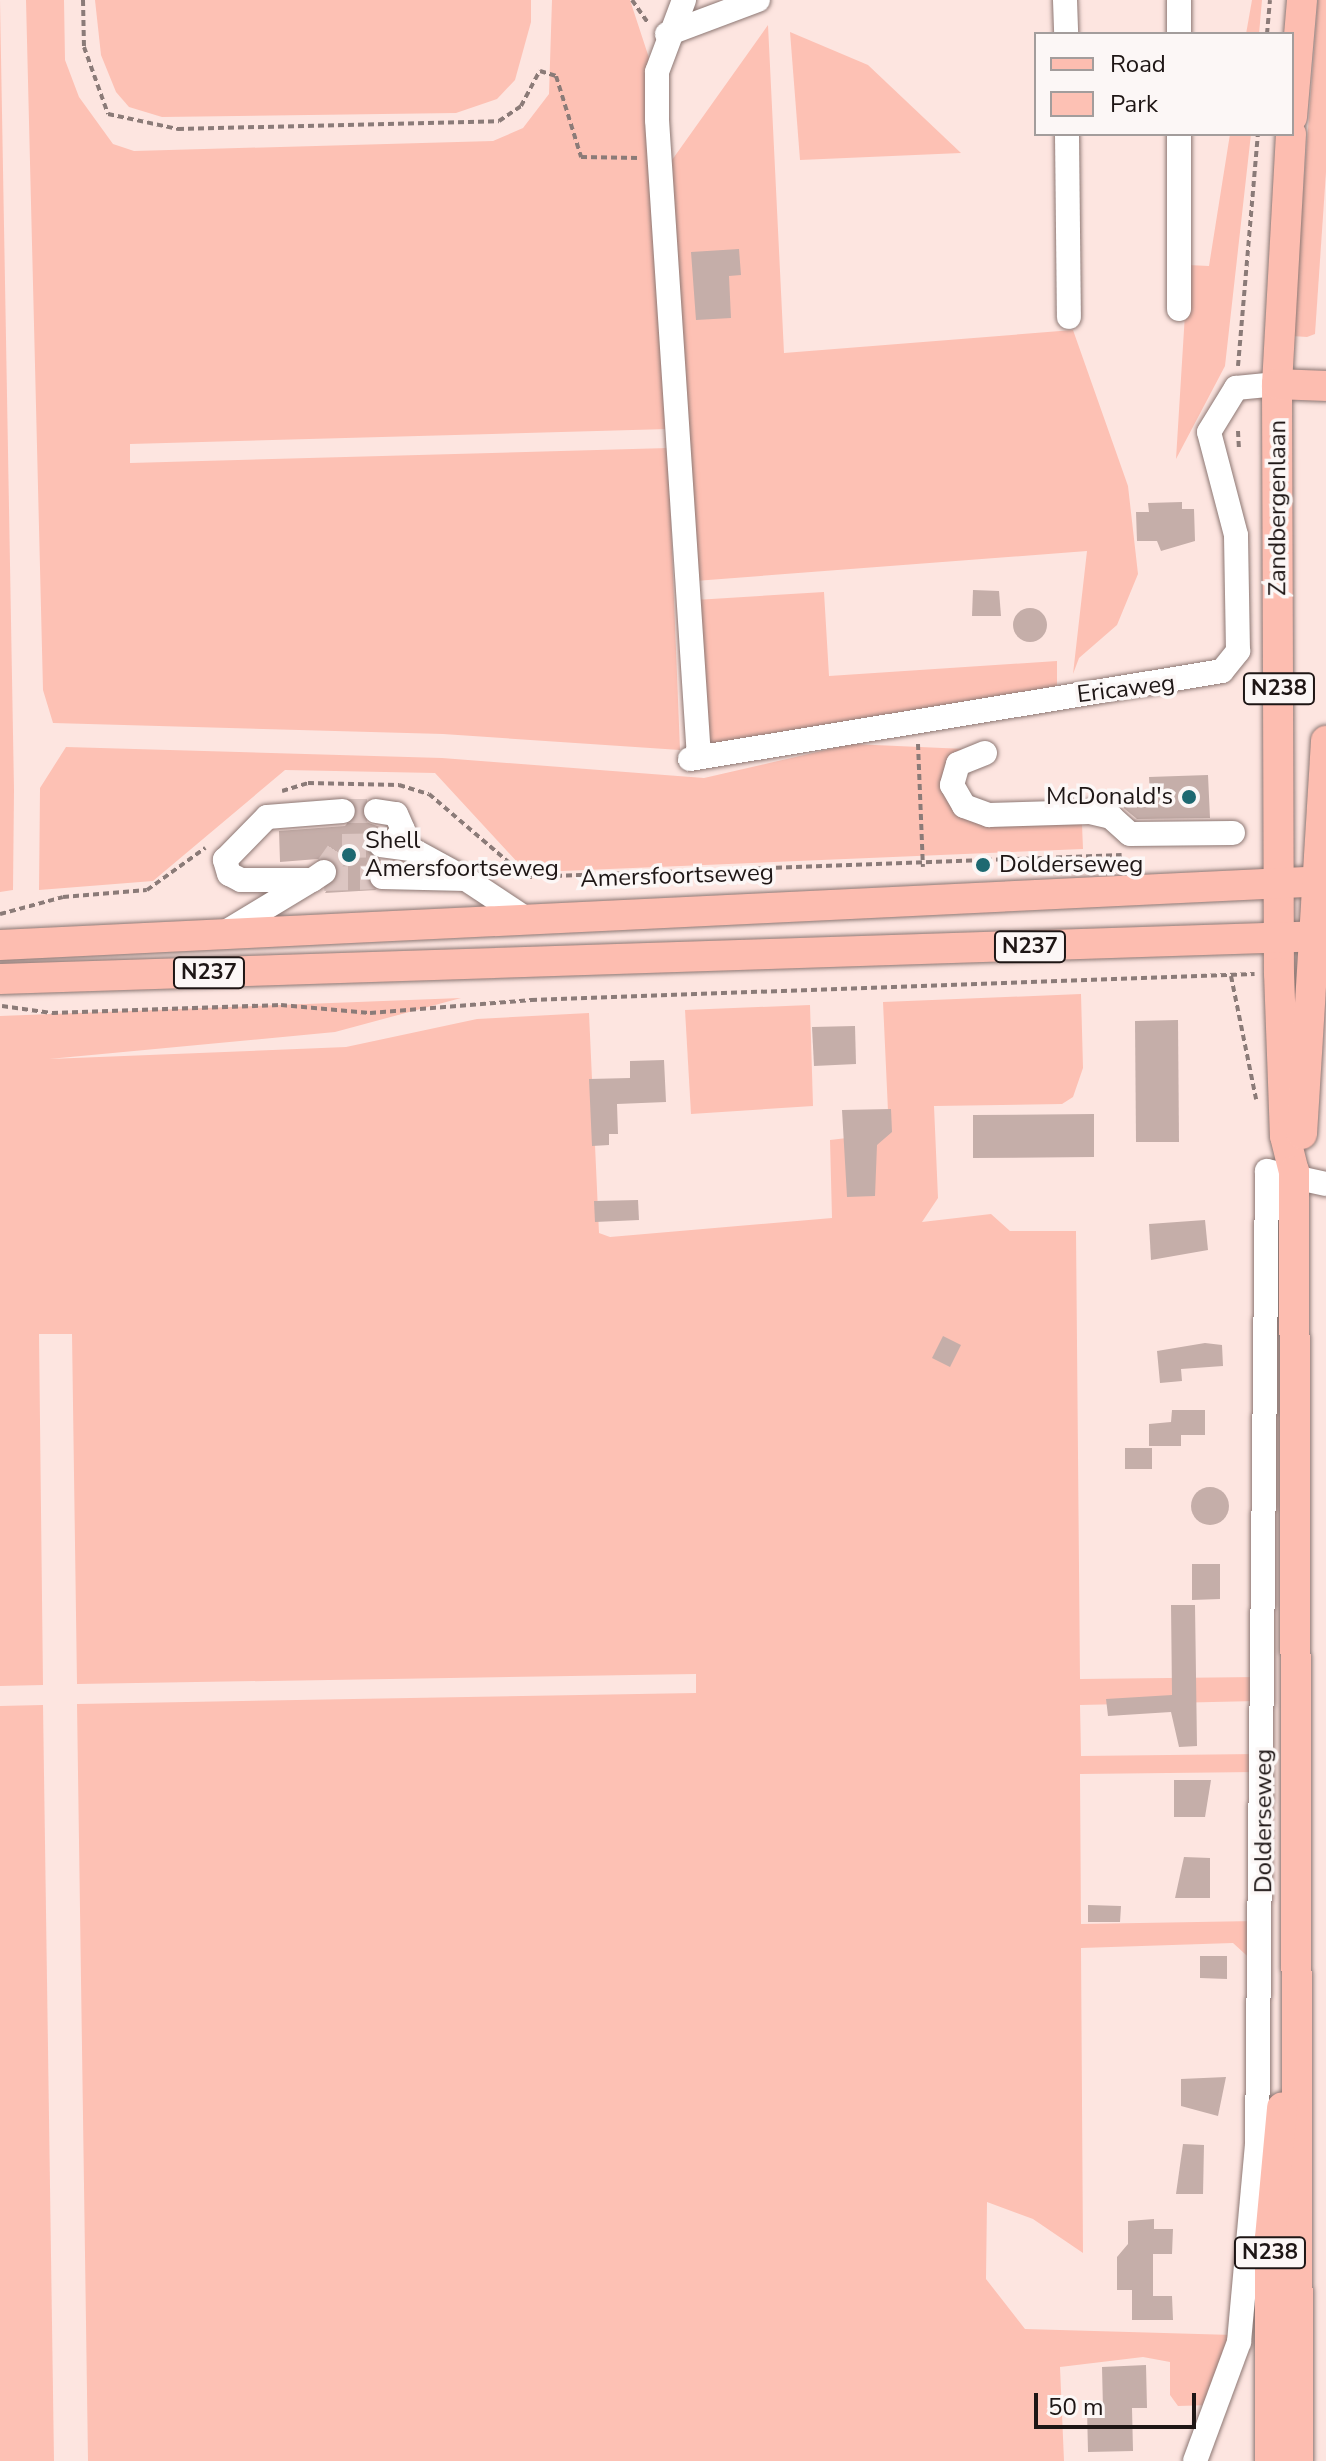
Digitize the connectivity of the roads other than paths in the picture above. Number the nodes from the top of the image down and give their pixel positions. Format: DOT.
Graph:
graph roads {
  1 [pos="684,0"];
  2 [pos="758,0"];
  3 [pos="1065,0"];
  4 [pos="1179,0"];
  5 [pos="1302,0"];
  6 [pos="1066,32"];
  7 [pos="1179,32"];
  8 [pos="667,34"];
  9 [pos="1294,94"];
  10 [pos="1067,136"];
  11 [pos="1179,136"];
  12 [pos="1291,136"];
  13 [pos="1179,309"];
  14 [pos="1069,317"];
  15 [pos="1277,384"];
  16 [pos="1326,386"];
  17 [pos="1326,741"];
  18 [pos="985,753"];
  19 [pos="343,811"];
  20 [pos="376,811"];
  21 [pos="1233,833"];
  22 [pos="382,877"];
  23 [pos="466,879"];
  24 [pos="1322,881"];
  25 [pos="1280,882"];
  26 [pos="528,920"];
  27 [pos="217,937"];
  28 [pos="1320,937"];
  29 [pos="1279,938"];
  30 [pos="0,945"];
  31 [pos="0,979"];
  32 [pos="1294,1171"];
  33 [pos="1326,1184"];
  34 [pos="1293,2047"];
  35 [pos="1195,2461"];
  36 [pos="1270,2461"];
  37 [pos="1298,2461"];
  1 -- 8 [label="street"];
  2 -- 8 [label="street"];
  3 -- 6 [label="street"];
  4 -- 7 [label="street"];
  5 -- 9 [label="main road"];
  8 -- 15 [label="street, Ericaweg"];
  10 -- 14 [label="street"];
  11 -- 13 [label="street"];
  12 -- 15 [label="main road, Zandbergenlaan / N238"];
  15 -- 16 [label="main road"];
  15 -- 25 [label="main road, Zandbergenlaan / N238"];
  17 -- 24 [label="main road, N238"];
  18 -- 21 [label="street"];
  19 -- 27 [label="street, Amersfoortseweg"];
  20 -- 23 [label="street"];
  22 -- 23 [label="street"];
  23 -- 26 [label="street"];
  24 -- 25 [label="main road, Amersfoortseweg / N237"];
  24 -- 28 [label="main road, N238"];
  25 -- 26 [label="main road, Amersfoortseweg / N237"];
  25 -- 29 [label="main road, N238"];
  26 -- 27 [label="main road, Amersfoortseweg / N237"];
  27 -- 30 [label="main road, Amersfoortseweg / N237"];
  28 -- 29 [label="main road, N237"];
  28 -- 32 [label="main road, Dolderseweg / N238"];
  29 -- 31 [label="main road, N237"];
  29 -- 32 [label="main road, Dolderseweg / N238"];
  32 -- 33 [label="street"];
  32 -- 34 [label="main road, Dolderseweg / N238"];
  32 -- 35 [label="street, Dolderseweg"];
  34 -- 36 [label="main road, Dolderseweg / N238"];
  34 -- 37 [label="main road, Dolderseweg / N238"];
}
